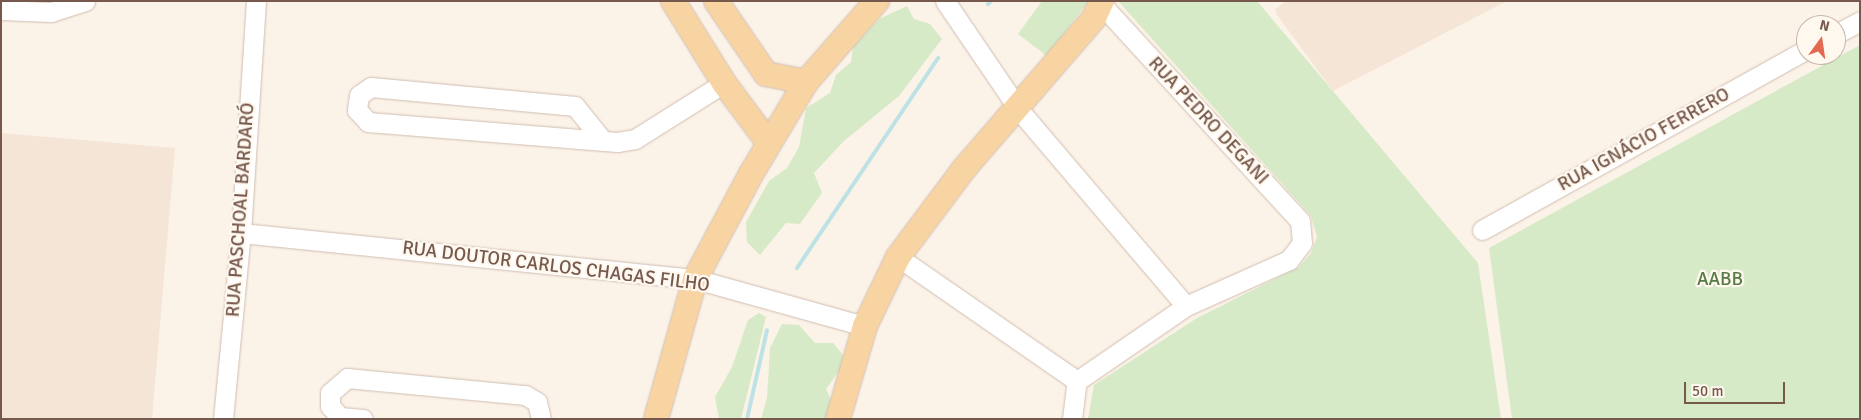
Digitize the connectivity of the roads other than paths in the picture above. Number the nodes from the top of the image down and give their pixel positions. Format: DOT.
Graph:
graph roads {
  1 [pos="85,1"];
  2 [pos="256,1"];
  3 [pos="673,1"];
  4 [pos="716,1"];
  5 [pos="878,1"];
  6 [pos="945,1"];
  7 [pos="1102,3"];
  8 [pos="1,10"];
  9 [pos="1860,20"];
  10 [pos="1846,28"];
  11 [pos="1796,56"];
  12 [pos="806,82"];
  13 [pos="724,83"];
  14 [pos="1019,110"];
  15 [pos="603,141"];
  16 [pos="768,142"];
  17 [pos="1482,230"];
  18 [pos="241,233"];
  19 [pos="898,257"];
  20 [pos="695,279"];
  21 [pos="1186,306"];
  22 [pos="865,326"];
  23 [pos="1077,381"];
  24 [pos="547,418"];
  25 [pos="223,419"];
  26 [pos="363,419"];
  27 [pos="656,419"];
  28 [pos="838,419"];
  29 [pos="1072,419"];
  1 -- 8 [label="street"];
  2 -- 18 [label="street, RUA PASCHOAL BARDARÓ"];
  3 -- 13 [label="main road"];
  4 -- 12 [label="main road"];
  5 -- 12 [label="main road"];
  6 -- 14 [label="street"];
  7 -- 14 [label="main road"];
  7 -- 21 [label="street, RUA PEDRO DEGANI"];
  9 -- 10 [label="street"];
  11 -- 17 [label="street, RUA IGNÁCIO FERRERO"];
  12 -- 16 [label="main road"];
  13 -- 15 [label="street"];
  13 -- 16 [label="main road"];
  14 -- 19 [label="main road"];
  14 -- 21 [label="street"];
  15 -- 15 [label="street"];
  16 -- 20 [label="main road"];
  18 -- 20 [label="street, RUA DOUTOR CARLOS CHAGAS FILHO"];
  18 -- 25 [label="street, RUA PASCHOAL BARDARÓ"];
  19 -- 22 [label="main road"];
  19 -- 23 [label="street"];
  20 -- 22 [label="street, RUA DOUTOR CARLOS CHAGAS FILHO"];
  20 -- 27 [label="main road"];
  21 -- 23 [label="street"];
  22 -- 28 [label="main road"];
  23 -- 29 [label="street"];
  24 -- 26 [label="street"];
}
